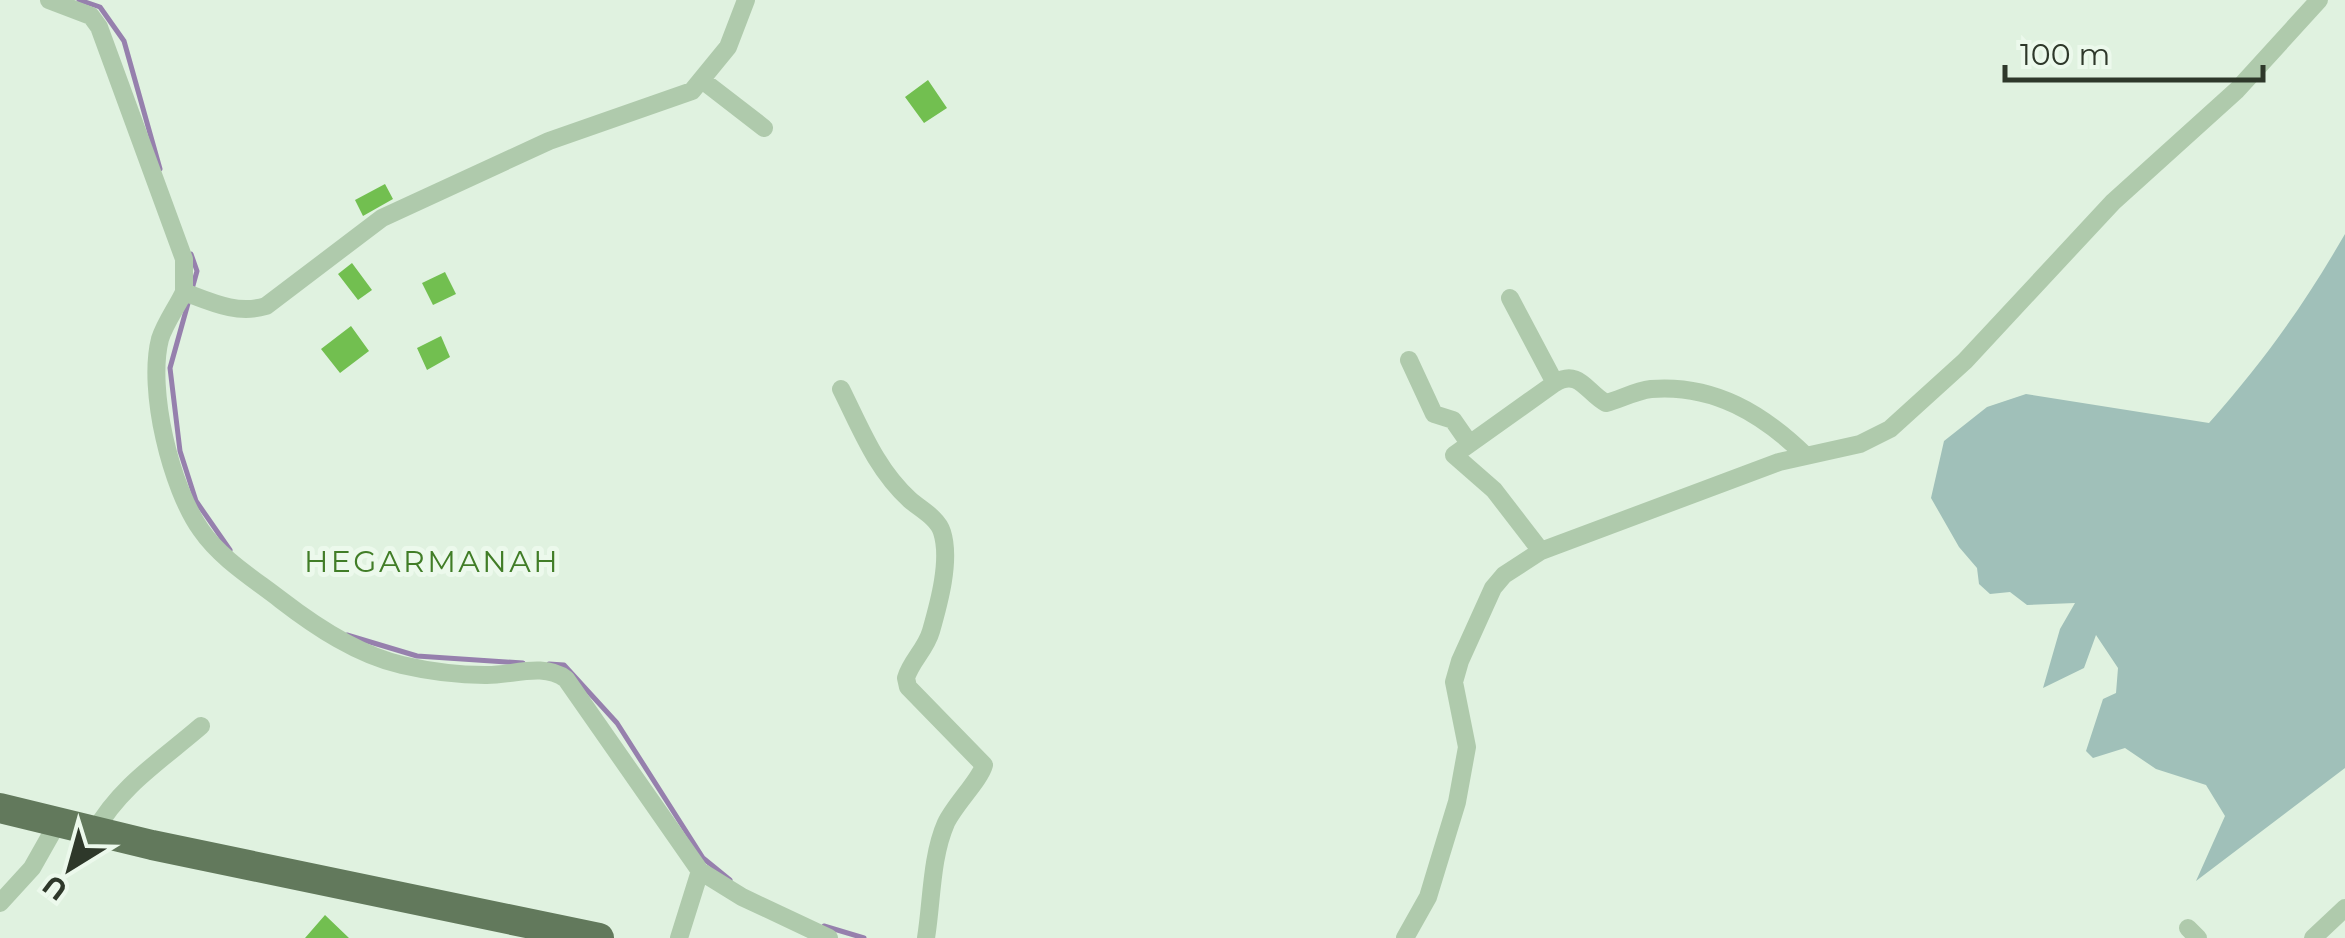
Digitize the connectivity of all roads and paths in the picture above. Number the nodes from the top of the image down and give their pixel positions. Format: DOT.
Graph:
graph roads {
  1 [pos="50,0"];
  2 [pos="746,0"];
  3 [pos="2319,0"];
  4 [pos="702,80"];
  5 [pos="764,128"];
  6 [pos="186,292"];
  7 [pos="1510,298"];
  8 [pos="1409,360"];
  9 [pos="1555,383"];
  10 [pos="841,389"];
  11 [pos="1469,444"];
  12 [pos="1806,456"];
  13 [pos="1541,551"];
  14 [pos="201,726"];
  15 [pos="0,808"];
  16 [pos="58,822"];
  17 [pos="95,831"];
  18 [pos="700,870"];
  19 [pos="0,903"];
  20 [pos="2345,908"];
  21 [pos="599,938"];
  22 [pos="679,938"];
  23 [pos="828,938"];
  24 [pos="926,938"];
  25 [pos="1405,938"];
  26 [pos="2313,938"];
  1 -- 6 [label="street"];
  2 -- 4 [label="street"];
  3 -- 12 [label="street"];
  4 -- 5 [label="street"];
  4 -- 6 [label="street"];
  6 -- 18 [label="street"];
  7 -- 9 [label="street"];
  8 -- 11 [label="street"];
  9 -- 11 [label="street"];
  9 -- 12 [label="street"];
  10 -- 24 [label="street"];
  11 -- 13 [label="street"];
  12 -- 13 [label="street"];
  13 -- 25 [label="street"];
  14 -- 17 [label="street"];
  15 -- 16 [label="main road"];
  16 -- 17 [label="main road"];
  16 -- 19 [label="street"];
  17 -- 21 [label="main road"];
  18 -- 22 [label="street"];
  18 -- 23 [label="street"];
  20 -- 26 [label="street"];
}
